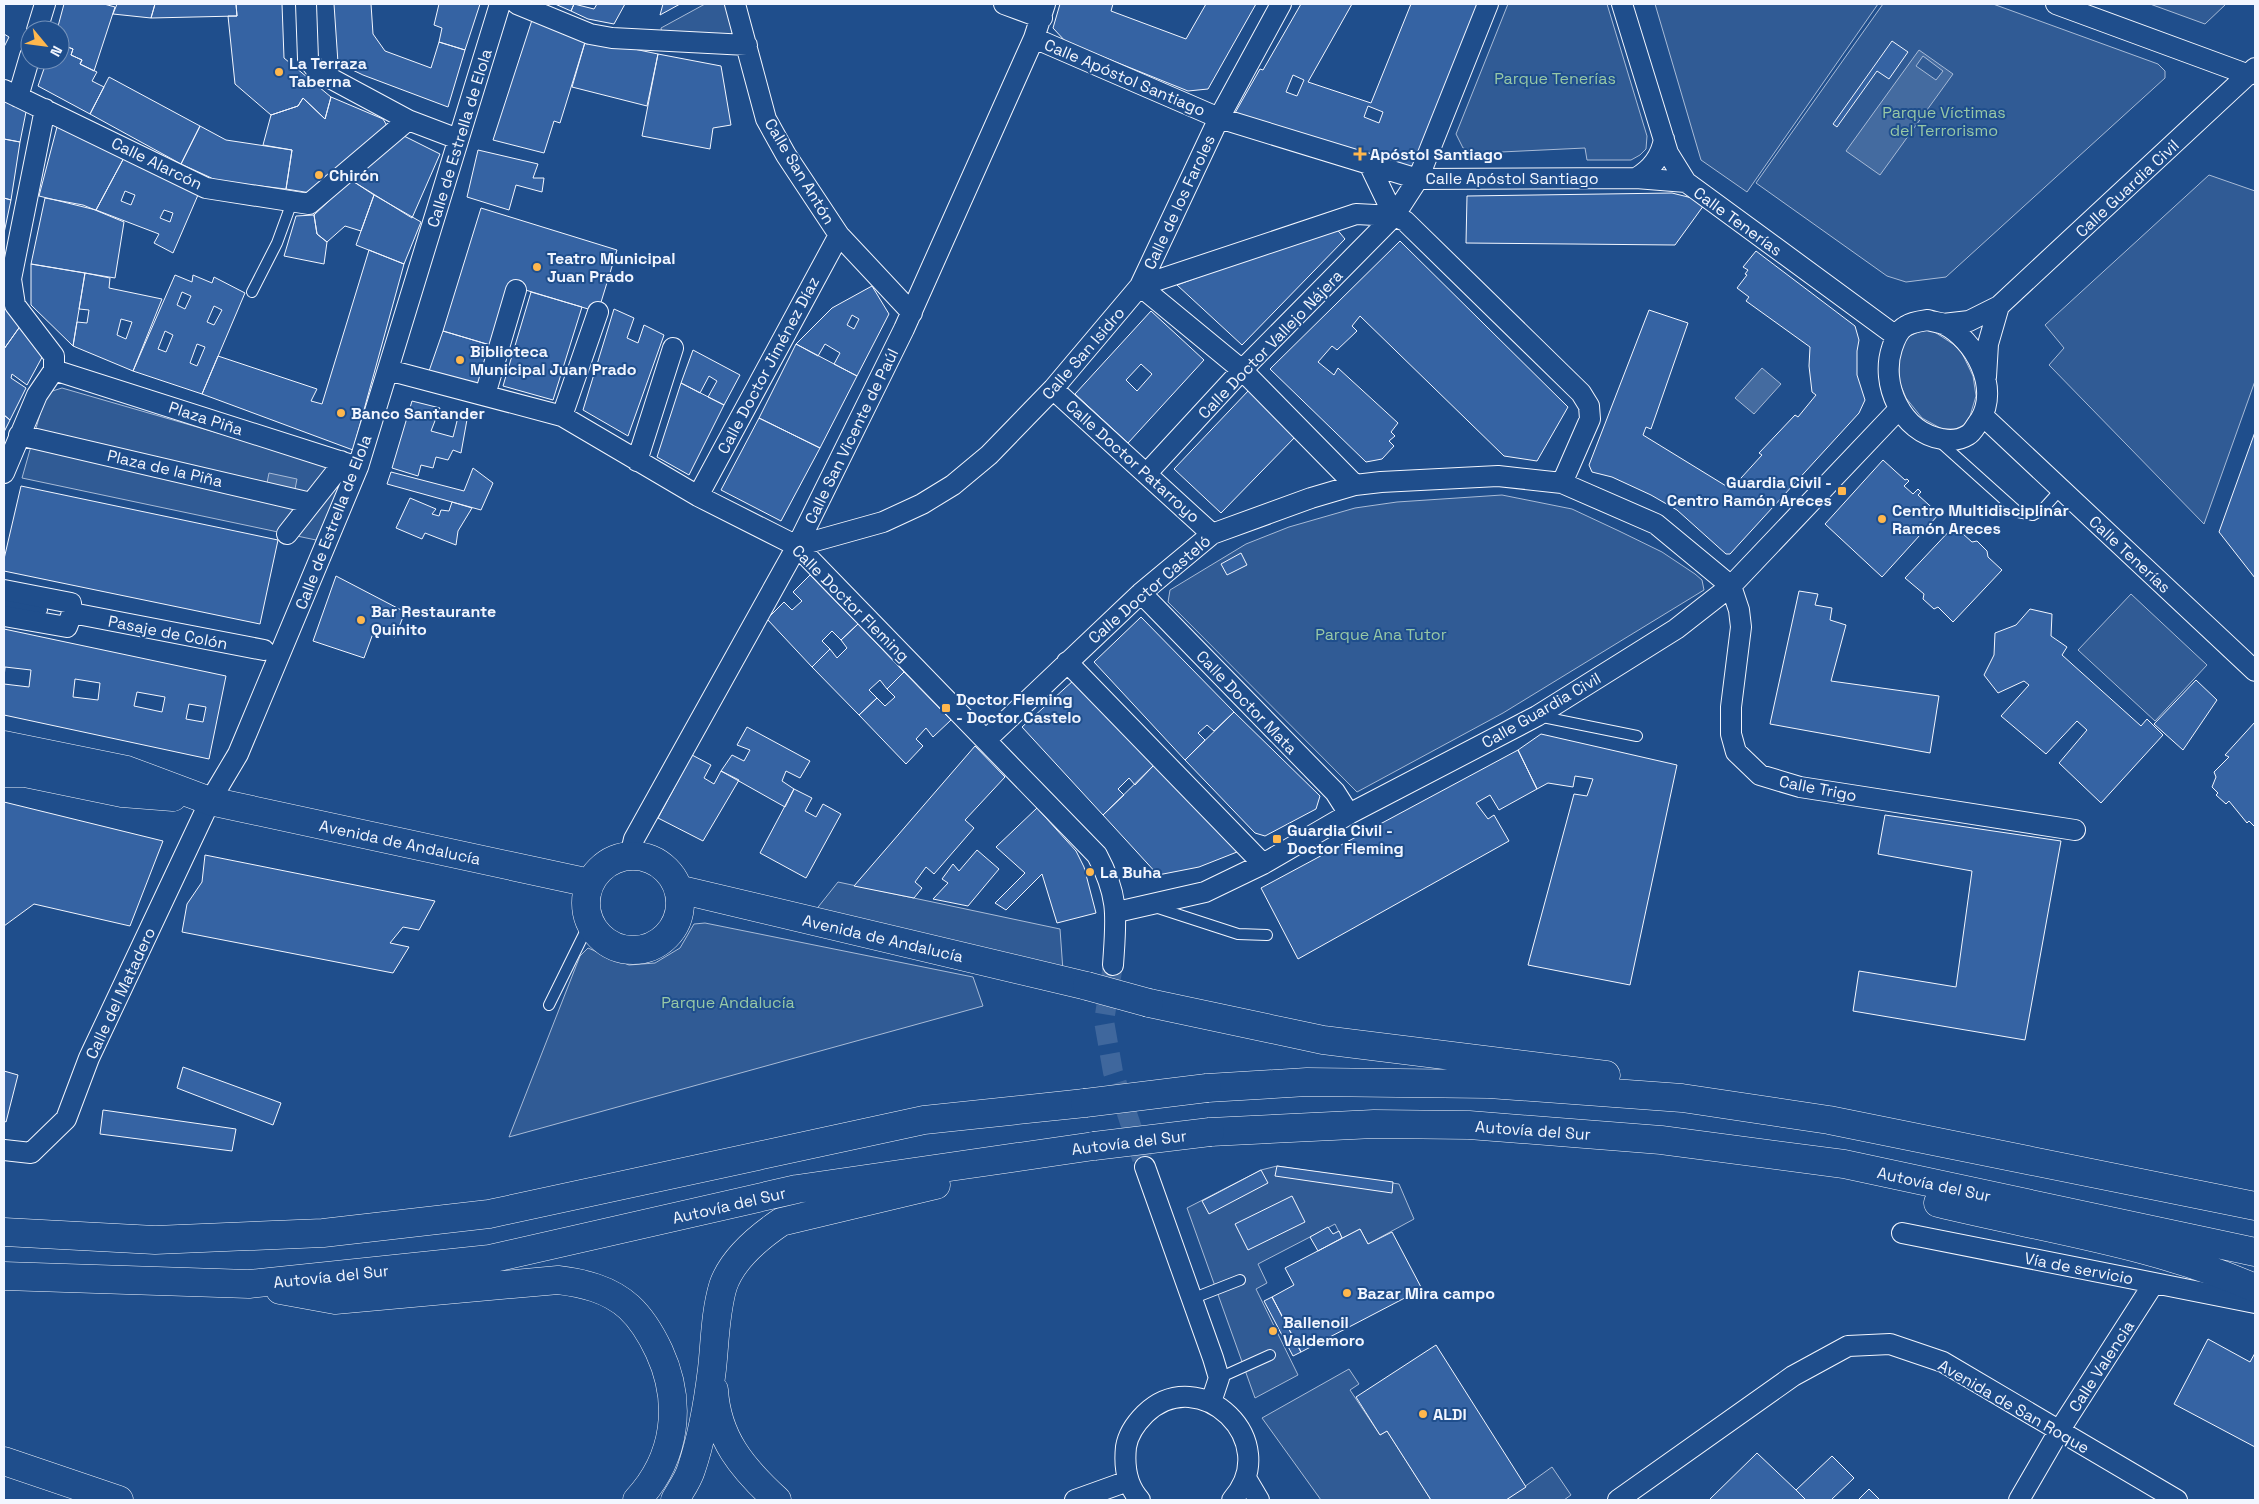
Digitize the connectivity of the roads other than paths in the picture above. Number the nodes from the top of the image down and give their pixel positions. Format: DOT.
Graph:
graph roads {
  1 [pos="45,4"];
  2 [pos="306,4"];
  3 [pos="500,4"];
  4 [pos="517,4"];
  5 [pos="736,4"];
  6 [pos="1004,4"];
  7 [pos="1281,4"];
  8 [pos="1488,4"];
  9 [pos="1622,4"];
  10 [pos="2056,4"];
  11 [pos="1043,11"];
  12 [pos="40,20"];
  13 [pos="1034,38"];
  14 [pos="748,45"];
  15 [pos="23,70"];
  16 [pos="2253,76"];
  17 [pos="11,93"];
  18 [pos="45,109"];
  19 [pos="1219,118"];
  20 [pos="408,120"];
  21 [pos="458,139"];
  22 [pos="1664,139"];
  23 [pos="1370,166"];
  24 [pos="1636,178"];
  25 [pos="1418,179"];
  26 [pos="1686,182"];
  27 [pos="292,202"];
  28 [pos="1394,216"];
  29 [pos="838,235"];
  30 [pos="1140,286"];
  31 [pos="516,290"];
  32 [pos="252,292"];
  33 [pos="1999,306"];
  34 [pos="598,312"];
  35 [pos="912,313"];
  36 [pos="1943,324"];
  37 [pos="1896,336"];
  38 [pos="673,348"];
  39 [pos="54,370"];
  40 [pos="388,370"];
  41 [pos="1242,370"];
  42 [pos="1986,381"];
  43 [pos="1053,389"];
  44 [pos="485,395"];
  45 [pos="1899,409"];
  46 [pos="562,416"];
  47 [pos="1983,416"];
  48 [pos="19,435"];
  49 [pos="1936,438"];
  50 [pos="637,461"];
  51 [pos="350,464"];
  52 [pos="4,473"];
  53 [pos="1147,473"];
  54 [pos="1562,483"];
  55 [pos="1355,485"];
  56 [pos="2061,489"];
  57 [pos="698,496"];
  58 [pos="311,503"];
  59 [pos="287,534"];
  60 [pos="1212,534"];
  61 [pos="797,546"];
  62 [pos="1731,586"];
  63 [pos="4,590"];
  64 [pos="1141,593"];
  65 [pos="4,603"];
  66 [pos="42,610"];
  67 [pos="72,613"];
  68 [pos="4,616"];
  69 [pos="264,650"];
  70 [pos="1067,662"];
  71 [pos="2255,671"];
  72 [pos="1537,716"];
  73 [pos="1638,736"];
  74 [pos="986,740"];
  75 [pos="4,745"];
  76 [pos="4,773"];
  77 [pos="210,801"];
  78 [pos="1350,814"];
  79 [pos="2075,830"];
  80 [pos="630,856"];
  81 [pos="1263,864"];
  82 [pos="590,883"];
  83 [pos="678,889"];
  84 [pos="1149,905"];
  85 [pos="1117,912"];
  86 [pos="588,916"];
  87 [pos="1267,935"];
  88 [pos="1113,965"];
  89 [pos="549,1005"];
  90 [pos="1682,1098"];
  91 [pos="4,1150"];
  92 [pos="1047,1153"];
  93 [pos="1844,1164"];
  94 [pos="1146,1167"];
  95 [pos="2255,1206"];
  96 [pos="9,1233"];
  97 [pos="1902,1233"];
  98 [pos="2255,1252"];
  99 [pos="8,1276"];
  100 [pos="1240,1280"];
  101 [pos="2154,1283"];
  102 [pos="249,1284"];
  103 [pos="2255,1288"];
  104 [pos="1194,1298"];
  105 [pos="2255,1303"];
  106 [pos="1270,1355"];
  107 [pos="712,1371"];
  108 [pos="1219,1378"];
  109 [pos="1211,1402"];
  110 [pos="2059,1431"];
  111 [pos="4,1461"];
  112 [pos="1246,1478"];
  113 [pos="1128,1482"];
  114 [pos="120,1500"];
  115 [pos="637,1500"];
  116 [pos="675,1500"];
  117 [pos="777,1500"];
  118 [pos="1074,1500"];
  119 [pos="1140,1500"];
  120 [pos="1232,1500"];
  121 [pos="1259,1500"];
  122 [pos="1618,1500"];
  123 [pos="2019,1500"];
  124 [pos="2178,1500"];
  1 -- 12 [label="street"];
  2 -- 20 [label="street"];
  3 -- 21 [label="street, Calle de Estrella de Elola"];
  4 -- 14 [label="street"];
  5 -- 14 [label="street, Calle San Antón"];
  6 -- 11 [label="street"];
  7 -- 19 [label="street, Calle de los Faroles"];
  8 -- 25 [label="street, Calle Doctor Vallejo Nájera"];
  9 -- 22 [label="street, Calle Tenerías"];
  10 -- 16 [label="street"];
  11 -- 13 [label="street, Calle San Vicente de Paúl"];
  13 -- 19 [label="street, Calle Apóstol Santiago"];
  13 -- 35 [label="street, Calle San Vicente de Paúl"];
  14 -- 29 [label="street, Calle San Antón"];
  15 -- 17 [label="street"];
  16 -- 33 [label="street, Calle Guardia Civil"];
  17 -- 18 [label="street, Calle Alarcón"];
  18 -- 27 [label="street, Calle Alarcón"];
  18 -- 39 [label="street"];
  19 -- 23 [label="street, Calle Apóstol Santiago"];
  19 -- 30 [label="street, Calle de los Faroles"];
  20 -- 21 [label="street"];
  20 -- 27 [label="street, Calle Alarcón"];
  21 -- 40 [label="street, Calle de Estrella de Elola"];
  22 -- 24 [label="street"];
  22 -- 26 [label="street, Calle Tenerías"];
  23 -- 25 [label="street, Calle Apóstol Santiago"];
  23 -- 28 [label="street"];
  24 -- 25 [label="street, Calle Apóstol Santiago"];
  24 -- 26 [label="street, Calle Apóstol Santiago"];
  25 -- 28 [label="street, Calle Doctor Vallejo Nájera"];
  26 -- 37 [label="street, Calle Tenerías"];
  27 -- 32 [label="lane"];
  28 -- 30 [label="street"];
  28 -- 41 [label="street, Calle Doctor Vallejo Nájera"];
  28 -- 54 [label="street"];
  29 -- 35 [label="street, Calle San Antón"];
  29 -- 57 [label="street, Calle Doctor Jiménez Díaz"];
  30 -- 41 [label="street"];
  30 -- 43 [label="street, Calle San Isidro"];
  31 -- 44 [label="street"];
  33 -- 36 [label="street, Calle Guardia Civil"];
  33 -- 42 [label="street"];
  34 -- 46 [label="street"];
  35 -- 61 [label="street, Calle San Vicente de Paúl"];
  36 -- 37 [label="street"];
  36 -- 42 [label="street"];
  37 -- 45 [label="street"];
  38 -- 50 [label="street"];
  39 -- 48 [label="street"];
  39 -- 51 [label="street, Plaza Piña"];
  40 -- 44 [label="street, Calle Doctor Fleming"];
  40 -- 51 [label="street, Calle de Estrella de Elola"];
  41 -- 53 [label="street, Calle Doctor Vallejo Nájera"];
  41 -- 55 [label="street"];
  42 -- 47 [label="street"];
  43 -- 53 [label="street, Calle Doctor Patarroyo"];
  43 -- 61 [label="street, Calle San Isidro"];
  44 -- 46 [label="street, Calle Doctor Fleming"];
  45 -- 49 [label="street"];
  45 -- 62 [label="street, Calle Guardia Civil"];
  46 -- 50 [label="street, Calle Doctor Fleming"];
  47 -- 49 [label="street"];
  47 -- 56 [label="street, Calle Tenerías"];
  48 -- 52 [label="street"];
  48 -- 58 [label="street, Plaza de la Piña"];
  49 -- 56 [label="lane"];
  50 -- 57 [label="street, Calle Doctor Fleming"];
  51 -- 58 [label="street"];
  51 -- 77 [label="street, Calle de Estrella de Elola"];
  53 -- 60 [label="street, Calle Doctor Patarroyo"];
  54 -- 55 [label="street, Calle Doctor Casteló"];
  54 -- 62 [label="street, Calle Doctor Casteló"];
  55 -- 60 [label="street, Calle Doctor Casteló"];
  56 -- 71 [label="street, Calle Tenerías"];
  57 -- 61 [label="street, Calle Doctor Fleming"];
  58 -- 59 [label="street"];
  60 -- 64 [label="street, Calle Doctor Casteló"];
  61 -- 74 [label="street, Calle Doctor Fleming"];
  61 -- 80 [label="street, Calle San Vicente de Paúl"];
  62 -- 72 [label="street, Calle Guardia Civil"];
  62 -- 79 [label="street, Calle Trigo"];
  63 -- 67 [label="street, Pasaje de Colón"];
  64 -- 70 [label="street, Calle Doctor Casteló"];
  64 -- 78 [label="street, Calle Doctor Mata"];
  65 -- 66 [label="lane"];
  67 -- 68 [label="street"];
  67 -- 69 [label="street, Pasaje de Colón"];
  70 -- 74 [label="street, Calle Doctor Casteló"];
  70 -- 81 [label="street"];
  72 -- 73 [label="lane"];
  72 -- 78 [label="street, Calle Guardia Civil"];
  74 -- 85 [label="street, Calle Doctor Fleming"];
  75 -- 77 [label="main road, Avenida de Andalucía"];
  76 -- 77 [label="main road, Avenida de Andalucía"];
  77 -- 82 [label="main road, Avenida de Andalucía"];
  77 -- 91 [label="street, Calle del Matadero"];
  78 -- 81 [label="street, Calle Guardia Civil"];
  80 -- 82 [label="main road"];
  80 -- 83 [label="main road"];
  81 -- 84 [label="street, Calle Guardia Civil"];
  82 -- 86 [label="main road"];
  83 -- 86 [label="main road"];
  83 -- 90 [label="main road, Avenida de Andalucía, bridge"];
  84 -- 85 [label="street, Calle Guardia Civil"];
  84 -- 87 [label="lane"];
  85 -- 88 [label="street, Calle Doctor Fleming"];
  86 -- 89 [label="lane"];
  90 -- 95 [label="main road"];
  90 -- 96 [label="main road, bridge"];
  92 -- 93 [label="main road, Autovía del Sur, bridge"];
  92 -- 102 [label="main road, Autovía del Sur"];
  92 -- 107 [label="main road"];
  93 -- 98 [label="main road, Autovía del Sur"];
  93 -- 103 [label="main road"];
  94 -- 104 [label="street"];
  97 -- 101 [label="street, Vía de servicio"];
  99 -- 102 [label="main road, Autovía del Sur"];
  100 -- 104 [label="lane"];
  101 -- 105 [label="street, Vía de servicio"];
  101 -- 110 [label="street, Calle Valencia"];
  102 -- 115 [label="main road"];
  104 -- 108 [label="street"];
  106 -- 108 [label="lane"];
  107 -- 116 [label="main road"];
  107 -- 117 [label="main road"];
  108 -- 109 [label="street"];
  109 -- 112 [label="street"];
  109 -- 113 [label="street"];
  110 -- 122 [label="street, Avenida de San Roque"];
  110 -- 123 [label="street, Calle Valencia"];
  110 -- 124 [label="street, Avenida de San Roque"];
  111 -- 114 [label="main road"];
  112 -- 120 [label="street"];
  112 -- 121 [label="street"];
  113 -- 118 [label="street"];
  113 -- 119 [label="street"];
}
